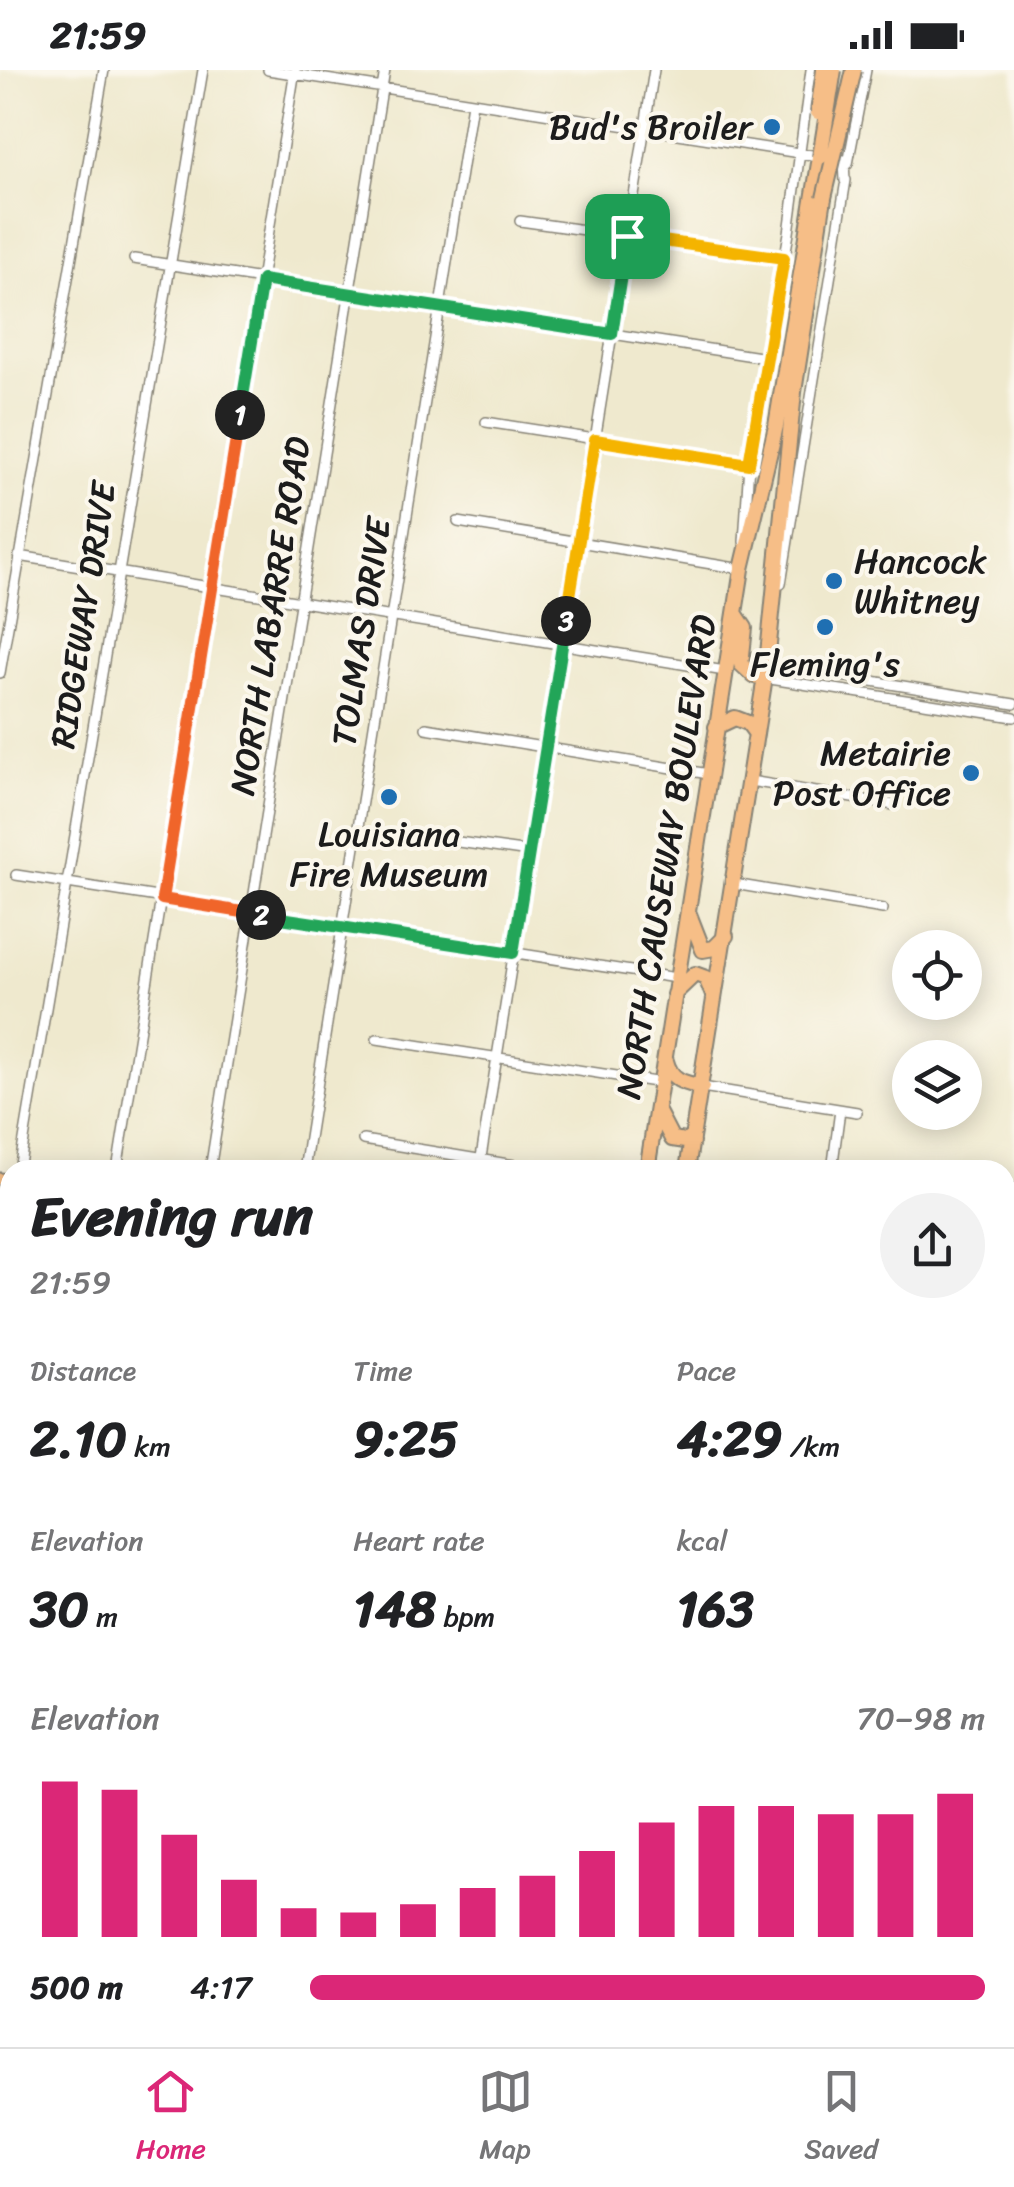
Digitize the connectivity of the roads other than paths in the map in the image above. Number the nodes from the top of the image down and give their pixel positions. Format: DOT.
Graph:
graph roads {
  1 [pos="104,70"];
  2 [pos="203,70"];
  3 [pos="268,70"];
  4 [pos="384,70"];
  5 [pos="654,70"];
  6 [pos="812,70"];
  7 [pos="824,70"];
  8 [pos="834,70"];
  9 [pos="866,70"];
  10 [pos="295,72"];
  11 [pos="855,74"];
  12 [pos="381,90"];
  13 [pos="472,104"];
  14 [pos="644,129"];
  15 [pos="800,153"];
  16 [pos="820,158"];
  17 [pos="846,182"];
  18 [pos="520,221"];
  19 [pos="627,236"];
  20 [pos="784,258"];
  21 [pos="134,259"];
  22 [pos="170,264"];
  23 [pos="807,275"];
  24 [pos="262,280"];
  25 [pos="349,293"];
  26 [pos="440,307"];
  27 [pos="612,334"];
  28 [pos="766,358"];
  29 [pos="486,422"];
  30 [pos="596,440"];
  31 [pos="749,464"];
  32 [pos="458,522"];
  33 [pos="579,542"];
  34 [pos="744,553"];
  35 [pos="19,556"];
  36 [pos="742,569"];
  37 [pos="118,572"];
  38 [pos="211,589"];
  39 [pos="0,596"];
  40 [pos="12,598"];
  41 [pos="300,602"];
  42 [pos="734,613"];
  43 [pos="391,617"];
  44 [pos="772,621"];
  45 [pos="562,645"];
  46 [pos="725,671"];
  47 [pos="766,671"];
  48 [pos="0,673"];
  49 [pos="1014,704"];
  50 [pos="1014,717"];
  51 [pos="716,727"];
  52 [pos="426,728"];
  53 [pos="756,734"];
  54 [pos="546,748"];
  55 [pos="709,774"];
  56 [pos="750,781"];
  57 [pos="894,805"];
  58 [pos="416,836"];
  59 [pos="529,852"];
  60 [pos="16,876"];
  61 [pos="66,884"];
  62 [pos="734,884"];
  63 [pos="162,899"];
  64 [pos="688,908"];
  65 [pos="883,909"];
  66 [pos="250,913"];
  67 [pos="342,927"];
  68 [pos="726,936"];
  69 [pos="513,953"];
  70 [pos="676,978"];
  71 [pos="673,996"];
  72 [pos="716,1004"];
  73 [pos="377,1038"];
  74 [pos="665,1055"];
  75 [pos="497,1056"];
  76 [pos="662,1082"];
  77 [pos="702,1087"];
  78 [pos="840,1110"];
  79 [pos="657,1111"];
  80 [pos="857,1112"];
  81 [pos="364,1140"];
  82 [pos="692,1142"];
  83 [pos="20,1160"];
  84 [pos="119,1160"];
  85 [pos="212,1160"];
  86 [pos="306,1160"];
  87 [pos="457,1160"];
  88 [pos="481,1160"];
  89 [pos="649,1160"];
  90 [pos="689,1160"];
  91 [pos="833,1160"];
  1 -- 35 [label="street"];
  2 -- 22 [label="street, RIDGEWAY DRIVE"];
  3 -- 10 [label="street"];
  4 -- 12 [label="street, NORTH LABARRE ROAD"];
  5 -- 14 [label="street"];
  6 -- 11 [label="street"];
  6 -- 15 [label="street, NORTH CAUSEWAY BOULEVARD"];
  7 -- 16 [label="highway, bridge"];
  8 -- 16 [label="highway, NORTH CAUSEWAY BOULEVARD, bridge"];
  9 -- 11 [label="street, NORTH CAUSEWAY BOULEVARD"];
  10 -- 12 [label="street"];
  10 -- 24 [label="street"];
  11 -- 17 [label="street, NORTH CAUSEWAY BOULEVARD"];
  11 -- 23 [label="highway, NORTH CAUSEWAY BOULEVARD, bridge"];
  12 -- 13 [label="street"];
  12 -- 25 [label="street, NORTH LABARRE ROAD"];
  13 -- 14 [label="street"];
  13 -- 26 [label="street, TOLMAS DRIVE"];
  14 -- 15 [label="street"];
  14 -- 19 [label="street"];
  15 -- 17 [label="street"];
  15 -- 20 [label="street, NORTH CAUSEWAY BOULEVARD"];
  16 -- 23 [label="highway, NORTH CAUSEWAY BOULEVARD"];
  17 -- 44 [label="street, NORTH CAUSEWAY BOULEVARD"];
  18 -- 19 [label="street"];
  19 -- 20 [label="street"];
  19 -- 27 [label="street"];
  20 -- 28 [label="street, NORTH CAUSEWAY BOULEVARD"];
  21 -- 22 [label="street"];
  22 -- 24 [label="street"];
  22 -- 37 [label="street, RIDGEWAY DRIVE"];
  23 -- 34 [label="highway, NORTH CAUSEWAY BOULEVARD"];
  23 -- 44 [label="highway, NORTH CAUSEWAY BOULEVARD"];
  24 -- 25 [label="street"];
  24 -- 38 [label="street"];
  25 -- 26 [label="street"];
  25 -- 41 [label="street, NORTH LABARRE ROAD"];
  26 -- 27 [label="street"];
  26 -- 43 [label="street, TOLMAS DRIVE"];
  27 -- 28 [label="street"];
  27 -- 30 [label="street"];
  28 -- 31 [label="street, NORTH CAUSEWAY BOULEVARD"];
  29 -- 30 [label="street"];
  30 -- 31 [label="street"];
  30 -- 33 [label="street"];
  31 -- 34 [label="street, NORTH CAUSEWAY BOULEVARD"];
  32 -- 33 [label="street"];
  33 -- 36 [label="street"];
  33 -- 45 [label="street"];
  34 -- 36 [label="highway, NORTH CAUSEWAY BOULEVARD"];
  35 -- 37 [label="street"];
  35 -- 40 [label="street"];
  36 -- 42 [label="highway, NORTH CAUSEWAY BOULEVARD"];
  37 -- 38 [label="street"];
  37 -- 61 [label="street, RIDGEWAY DRIVE"];
  38 -- 41 [label="street"];
  38 -- 63 [label="street"];
  39 -- 40 [label="street"];
  40 -- 48 [label="street"];
  41 -- 43 [label="street"];
  41 -- 66 [label="street, NORTH LABARRE ROAD"];
  42 -- 46 [label="highway, NORTH CAUSEWAY BOULEVARD"];
  42 -- 47 [label="highway"];
  43 -- 45 [label="street"];
  43 -- 67 [label="street, TOLMAS DRIVE"];
  44 -- 47 [label="highway, NORTH CAUSEWAY BOULEVARD"];
  45 -- 46 [label="street"];
  45 -- 54 [label="street"];
  46 -- 51 [label="highway, NORTH CAUSEWAY BOULEVARD"];
  47 -- 49 [label="street"];
  47 -- 50 [label="street"];
  47 -- 53 [label="highway, NORTH CAUSEWAY BOULEVARD"];
  51 -- 53 [label="highway"];
  51 -- 55 [label="highway, NORTH CAUSEWAY BOULEVARD"];
  52 -- 54 [label="street"];
  53 -- 56 [label="highway, NORTH CAUSEWAY BOULEVARD"];
  54 -- 55 [label="street"];
  54 -- 59 [label="street"];
  55 -- 64 [label="highway, NORTH CAUSEWAY BOULEVARD"];
  56 -- 57 [label="street"];
  56 -- 62 [label="highway, NORTH CAUSEWAY BOULEVARD"];
  58 -- 59 [label="street"];
  59 -- 69 [label="street"];
  60 -- 61 [label="street"];
  61 -- 63 [label="street"];
  61 -- 83 [label="street, RIDGEWAY DRIVE"];
  62 -- 65 [label="street"];
  62 -- 68 [label="highway, NORTH CAUSEWAY BOULEVARD"];
  63 -- 66 [label="street"];
  63 -- 84 [label="street"];
  64 -- 68 [label="highway"];
  64 -- 70 [label="highway, NORTH CAUSEWAY BOULEVARD"];
  66 -- 67 [label="street"];
  66 -- 85 [label="street, NORTH LABARRE ROAD"];
  67 -- 69 [label="street"];
  67 -- 86 [label="street, TOLMAS DRIVE"];
  68 -- 72 [label="highway, NORTH CAUSEWAY BOULEVARD"];
  69 -- 70 [label="street"];
  69 -- 75 [label="street"];
  70 -- 71 [label="highway, NORTH CAUSEWAY BOULEVARD"];
  71 -- 72 [label="highway"];
  71 -- 74 [label="highway, NORTH CAUSEWAY BOULEVARD"];
  72 -- 77 [label="highway, NORTH CAUSEWAY BOULEVARD"];
  73 -- 75 [label="street"];
  74 -- 76 [label="highway, NORTH CAUSEWAY BOULEVARD"];
  74 -- 77 [label="highway"];
  75 -- 76 [label="street"];
  75 -- 88 [label="street"];
  76 -- 79 [label="highway, NORTH CAUSEWAY BOULEVARD"];
  77 -- 78 [label="street"];
  77 -- 82 [label="highway, NORTH CAUSEWAY BOULEVARD"];
  78 -- 80 [label="street"];
  78 -- 91 [label="street"];
  79 -- 82 [label="highway"];
  79 -- 89 [label="highway, NORTH CAUSEWAY BOULEVARD"];
  81 -- 87 [label="street"];
  82 -- 90 [label="highway, NORTH CAUSEWAY BOULEVARD"];
}
